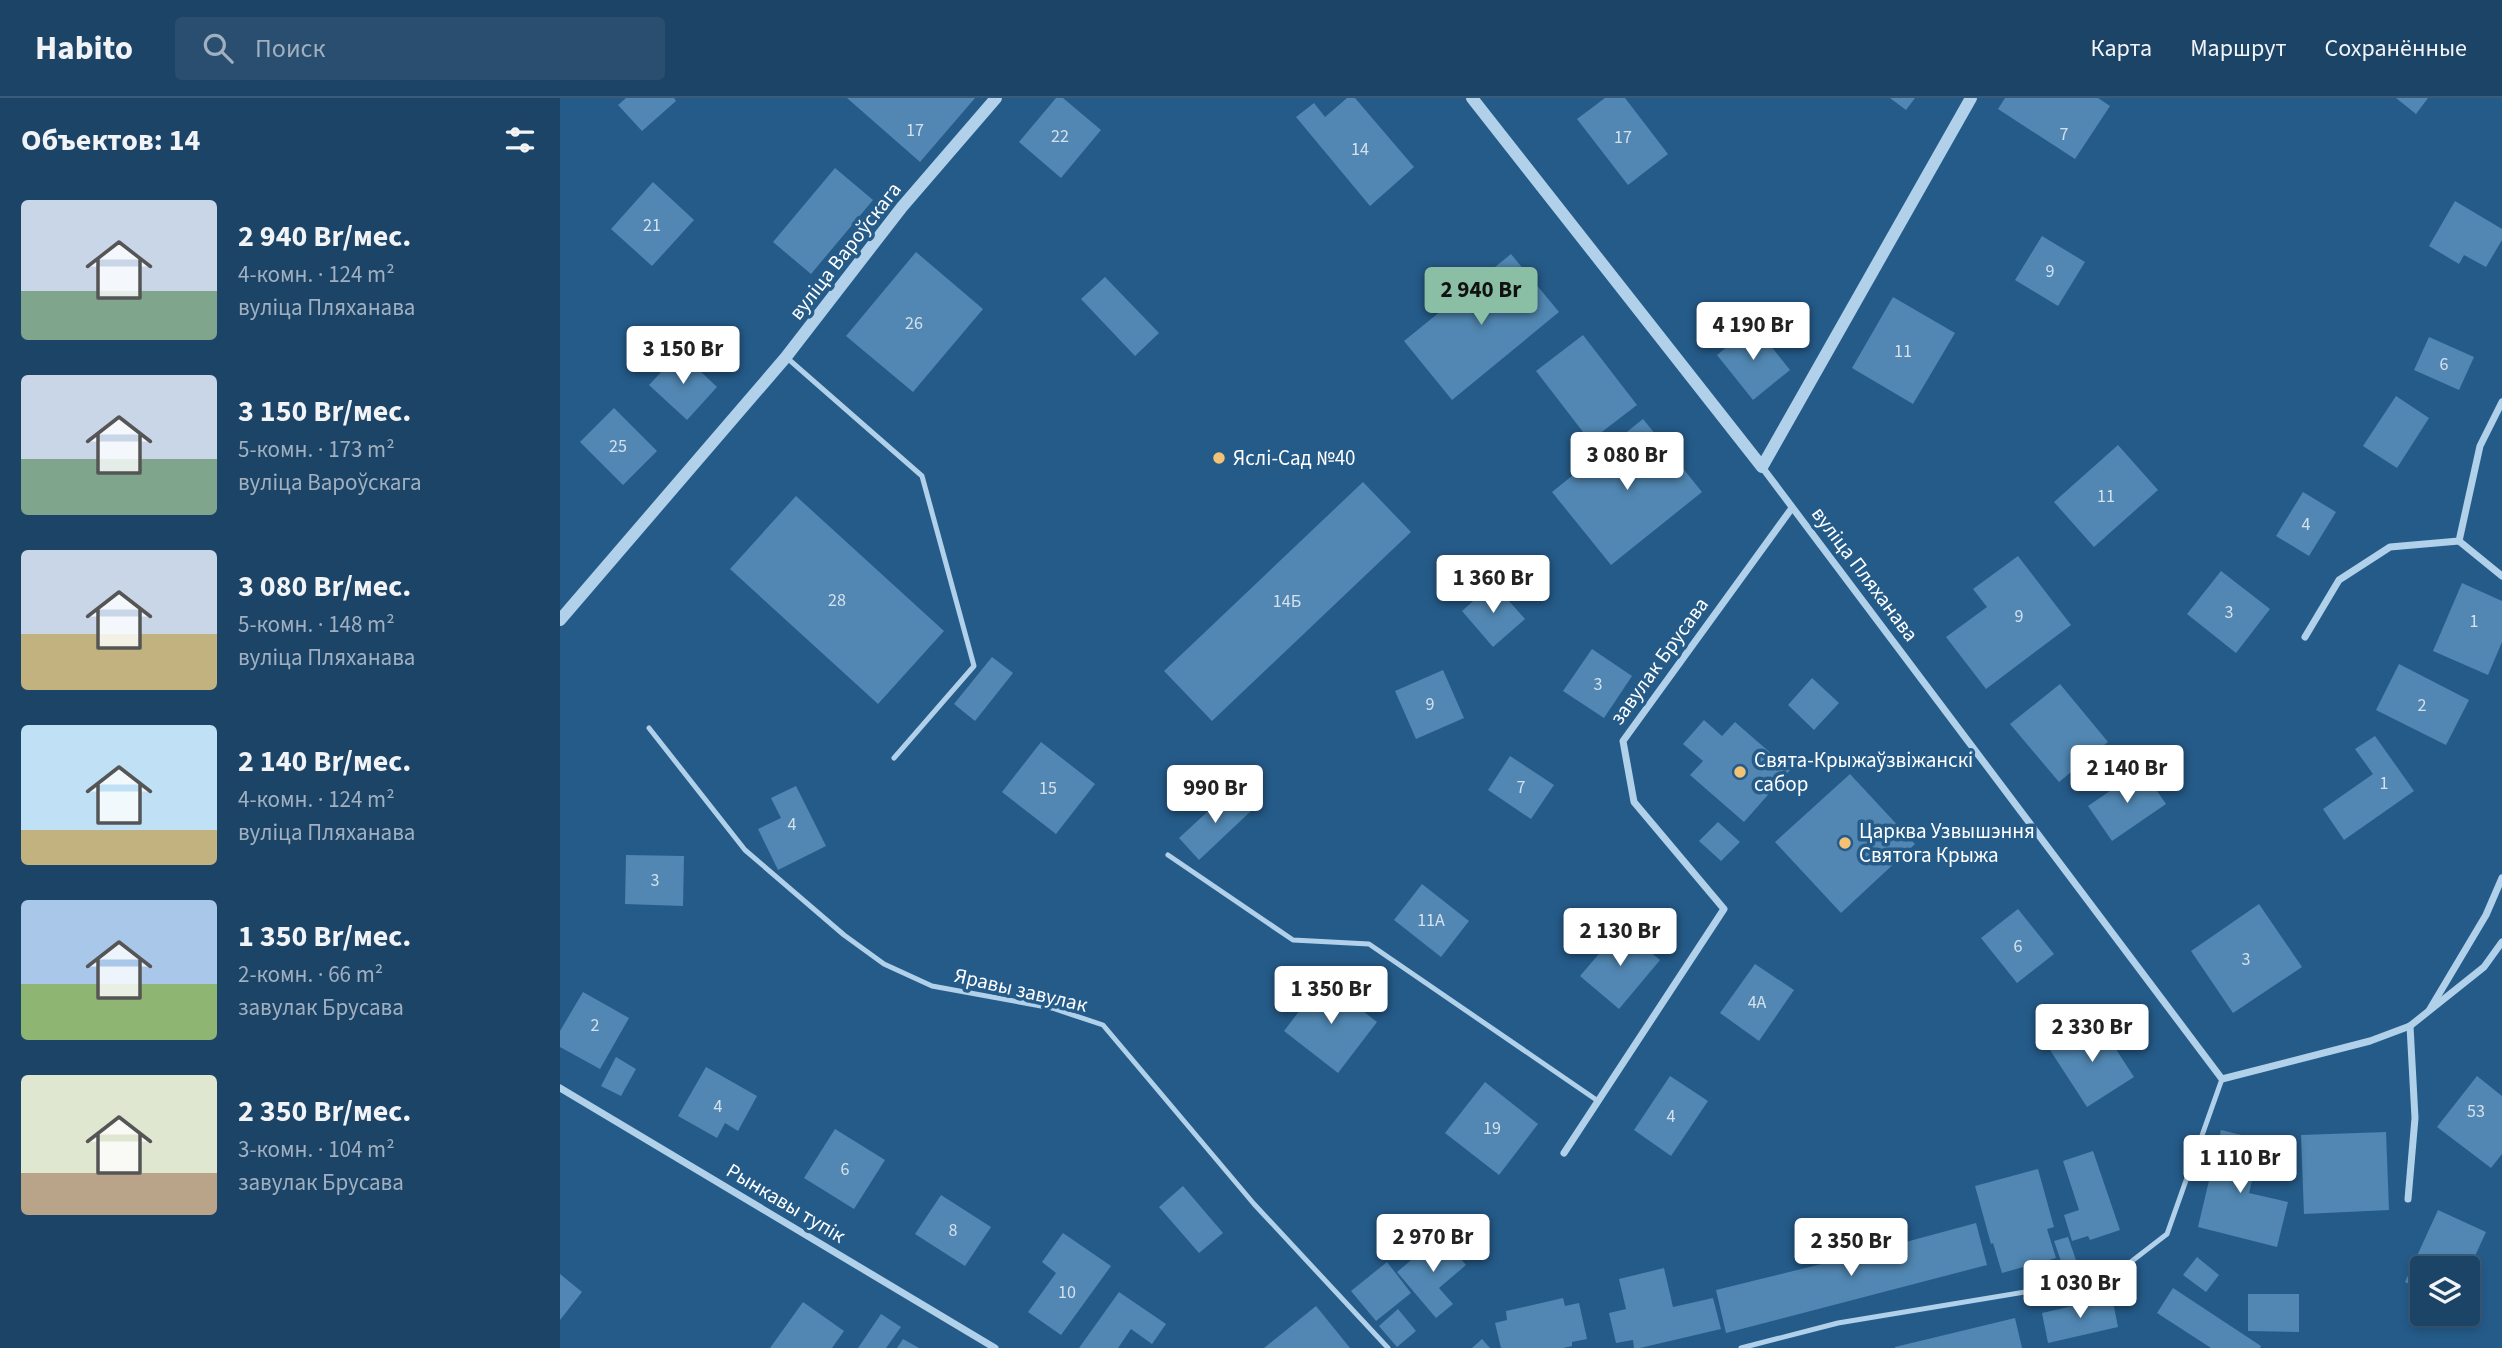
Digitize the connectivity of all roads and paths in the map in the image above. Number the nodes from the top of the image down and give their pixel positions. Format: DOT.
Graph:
graph roads {
  1 [pos="996,98"];
  2 [pos="1472,98"];
  3 [pos="1970,98"];
  4 [pos="786,357"];
  5 [pos="2502,402"];
  6 [pos="1762,467"];
  7 [pos="1792,508"];
  8 [pos="2459,541"];
  9 [pos="2502,576"];
  10 [pos="560,620"];
  11 [pos="2305,637"];
  12 [pos="649,728"];
  13 [pos="894,758"];
  14 [pos="1168,855"];
  15 [pos="2502,878"];
  16 [pos="2502,942"];
  17 [pos="2426,1015"];
  18 [pos="2410,1026"];
  19 [pos="2222,1079"];
  20 [pos="560,1088"];
  21 [pos="1598,1101"];
  22 [pos="1564,1153"];
  23 [pos="2409,1199"];
  24 [pos="995,1348"];
  25 [pos="1388,1348"];
  26 [pos="1741,1348"];
  1 -- 4 [label="street, вуліца Вароўскага"];
  2 -- 6 [label="street, вуліца Пляханава"];
  3 -- 6 [label="street"];
  4 -- 10 [label="street, вуліца Вароўскага"];
  4 -- 13 [label="lane"];
  5 -- 8 [label="street"];
  6 -- 7 [label="street, вуліца Пляханава"];
  7 -- 19 [label="street, вуліца Пляханава"];
  7 -- 21 [label="street, завулак Брусава"];
  8 -- 9 [label="street"];
  8 -- 11 [label="street"];
  12 -- 25 [label="lane, Яравы завулак"];
  14 -- 21 [label="lane"];
  15 -- 17 [label="street"];
  16 -- 17 [label="street"];
  17 -- 18 [label="street"];
  18 -- 19 [label="street"];
  18 -- 23 [label="street"];
  19 -- 26 [label="lane"];
  20 -- 24 [label="street, Рынкавы тупік"];
  21 -- 22 [label="street, завулак Брусава"];
}
